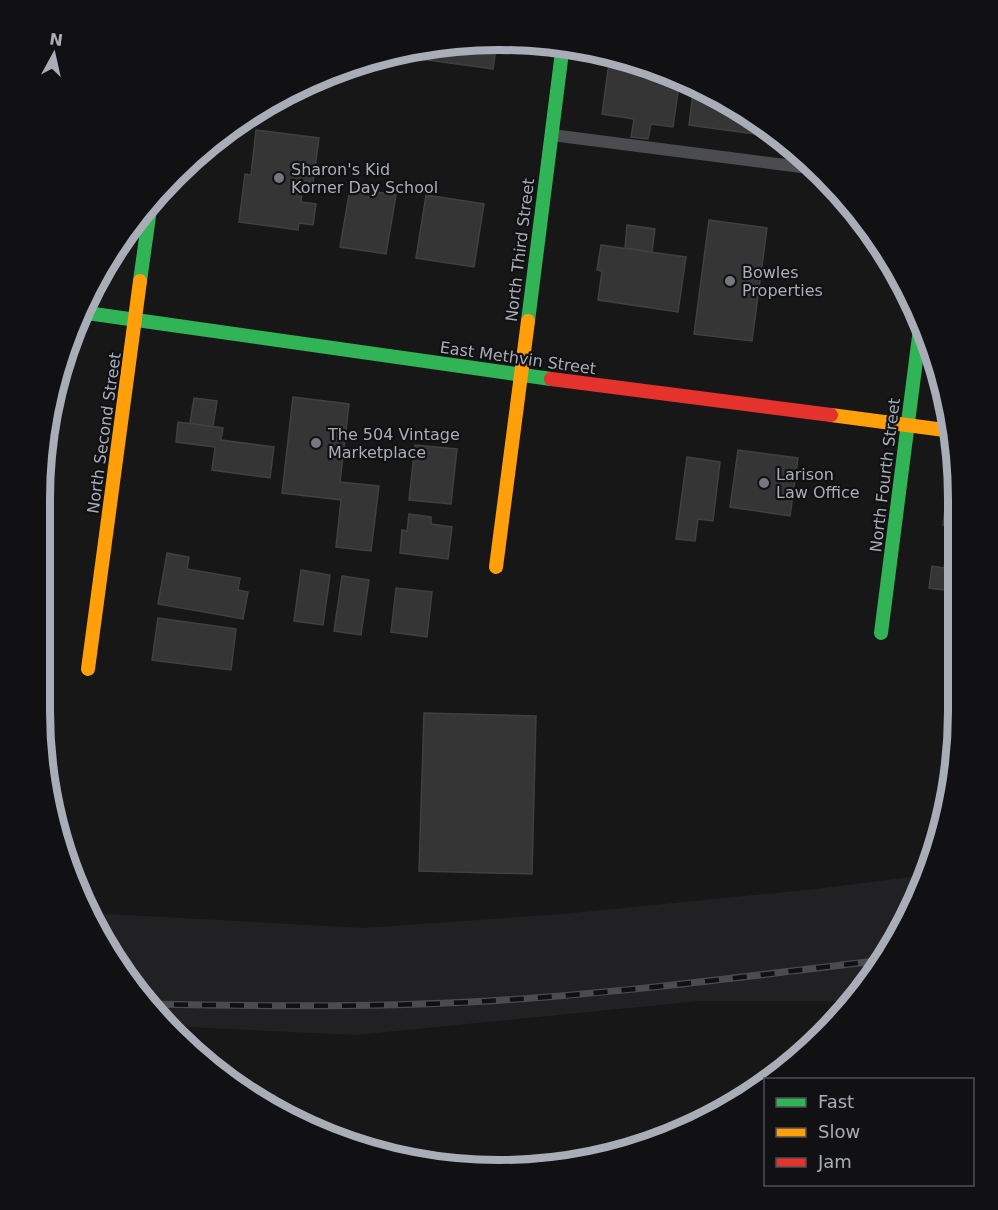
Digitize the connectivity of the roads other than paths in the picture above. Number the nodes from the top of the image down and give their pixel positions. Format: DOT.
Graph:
graph roads {
  1 [pos="562,54"];
  2 [pos="551,134"];
  3 [pos="802,167"];
  4 [pos="149,217"];
  5 [pos="90,314"];
  6 [pos="136,321"];
  7 [pos="919,339"];
  8 [pos="520,375"];
  9 [pos="908,426"];
  10 [pos="943,430"];
  11 [pos="496,567"];
  12 [pos="880,633"];
  13 [pos="88,669"];
  1 -- 2 [label="street, North Third Street"];
  2 -- 3 [label="lane"];
  2 -- 8 [label="street, North Third Street"];
  4 -- 6 [label="street, North Second Street"];
  5 -- 6 [label="street, East Methvin Street"];
  6 -- 8 [label="street, East Methvin Street"];
  6 -- 13 [label="street, North Second Street"];
  7 -- 9 [label="street, North Fourth Street"];
  8 -- 9 [label="street, East Methvin Street"];
  8 -- 11 [label="street, North Third Street"];
  9 -- 10 [label="street, East Methvin Street"];
  9 -- 12 [label="street, North Fourth Street"];
}
